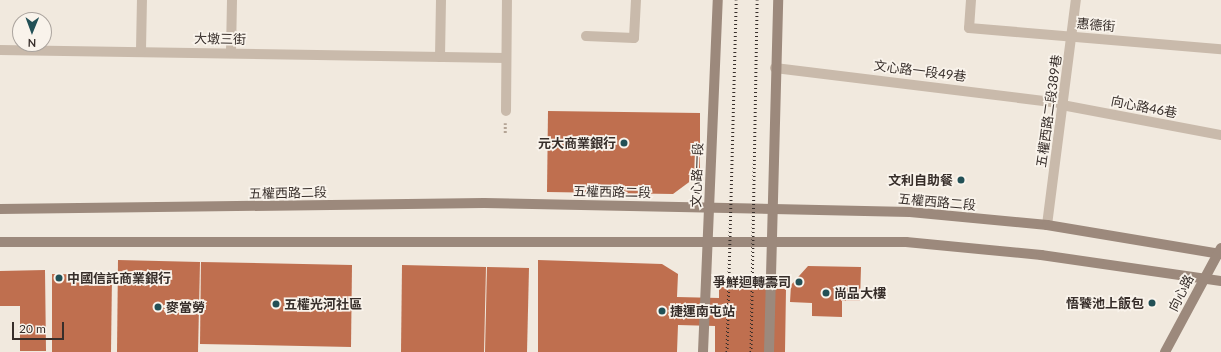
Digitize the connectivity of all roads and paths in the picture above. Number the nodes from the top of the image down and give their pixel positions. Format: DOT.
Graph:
graph roads {
  1 [pos="142,0"];
  2 [pos="232,0"];
  3 [pos="441,0"];
  4 [pos="507,0"];
  5 [pos="636,0"];
  6 [pos="718,0"];
  7 [pos="778,0"];
  8 [pos="971,0"];
  9 [pos="1076,0"];
  10 [pos="586,36"];
  11 [pos="1072,36"];
  12 [pos="1221,49"];
  13 [pos="0,50"];
  14 [pos="142,50"];
  15 [pos="231,52"];
  16 [pos="440,57"];
  17 [pos="506,58"];
  18 [pos="775,68"];
  19 [pos="1062,104"];
  20 [pos="506,111"];
  21 [pos="1221,135"];
  22 [pos="709,207"];
  23 [pos="772,207"];
  24 [pos="0,209"];
  25 [pos="1047,225"];
  26 [pos="707,241"];
  27 [pos="0,242"];
  28 [pos="771,242"];
  29 [pos="1220,251"];
  30 [pos="1202,278"];
  31 [pos="1221,281"];
  32 [pos="703,352"];
  33 [pos="769,352"];
  34 [pos="1165,352"];
  1 -- 14 [label="street"];
  2 -- 15 [label="street"];
  3 -- 16 [label="street"];
  4 -- 17 [label="street"];
  5 -- 10 [label="street"];
  6 -- 22 [label="main road, 文心路一段"];
  7 -- 18 [label="main road"];
  8 -- 11 [label="street, 惠德街"];
  9 -- 11 [label="street, 五權西路二段389巷"];
  11 -- 12 [label="street, 惠德街"];
  11 -- 19 [label="street, 五權西路二段389巷"];
  13 -- 14 [label="street, 大墩三街"];
  14 -- 15 [label="street, 大墩三街"];
  15 -- 16 [label="street, 大墩三街"];
  16 -- 17 [label="street, 大墩三街"];
  17 -- 20 [label="street"];
  18 -- 19 [label="street, 文心路一段49巷"];
  18 -- 23 [label="main road"];
  19 -- 21 [label="street, 向心路46巷"];
  19 -- 25 [label="street, 五權西路二段389巷"];
  22 -- 23 [label="main road, 五權西路二段"];
  22 -- 24 [label="main road, 五權西路二段"];
  22 -- 26 [label="main road, 文心路一段"];
  23 -- 25 [label="main road, 五權西路二段"];
  23 -- 28 [label="main road"];
  25 -- 29 [label="main road, 五權西路二段"];
  26 -- 27 [label="main road"];
  26 -- 28 [label="main road"];
  26 -- 32 [label="main road, 文心路一段"];
  28 -- 30 [label="main road"];
  28 -- 33 [label="main road"];
  29 -- 30 [label="main road, 向心路"];
  30 -- 31 [label="main road"];
  30 -- 34 [label="main road, 向心路"];
}
